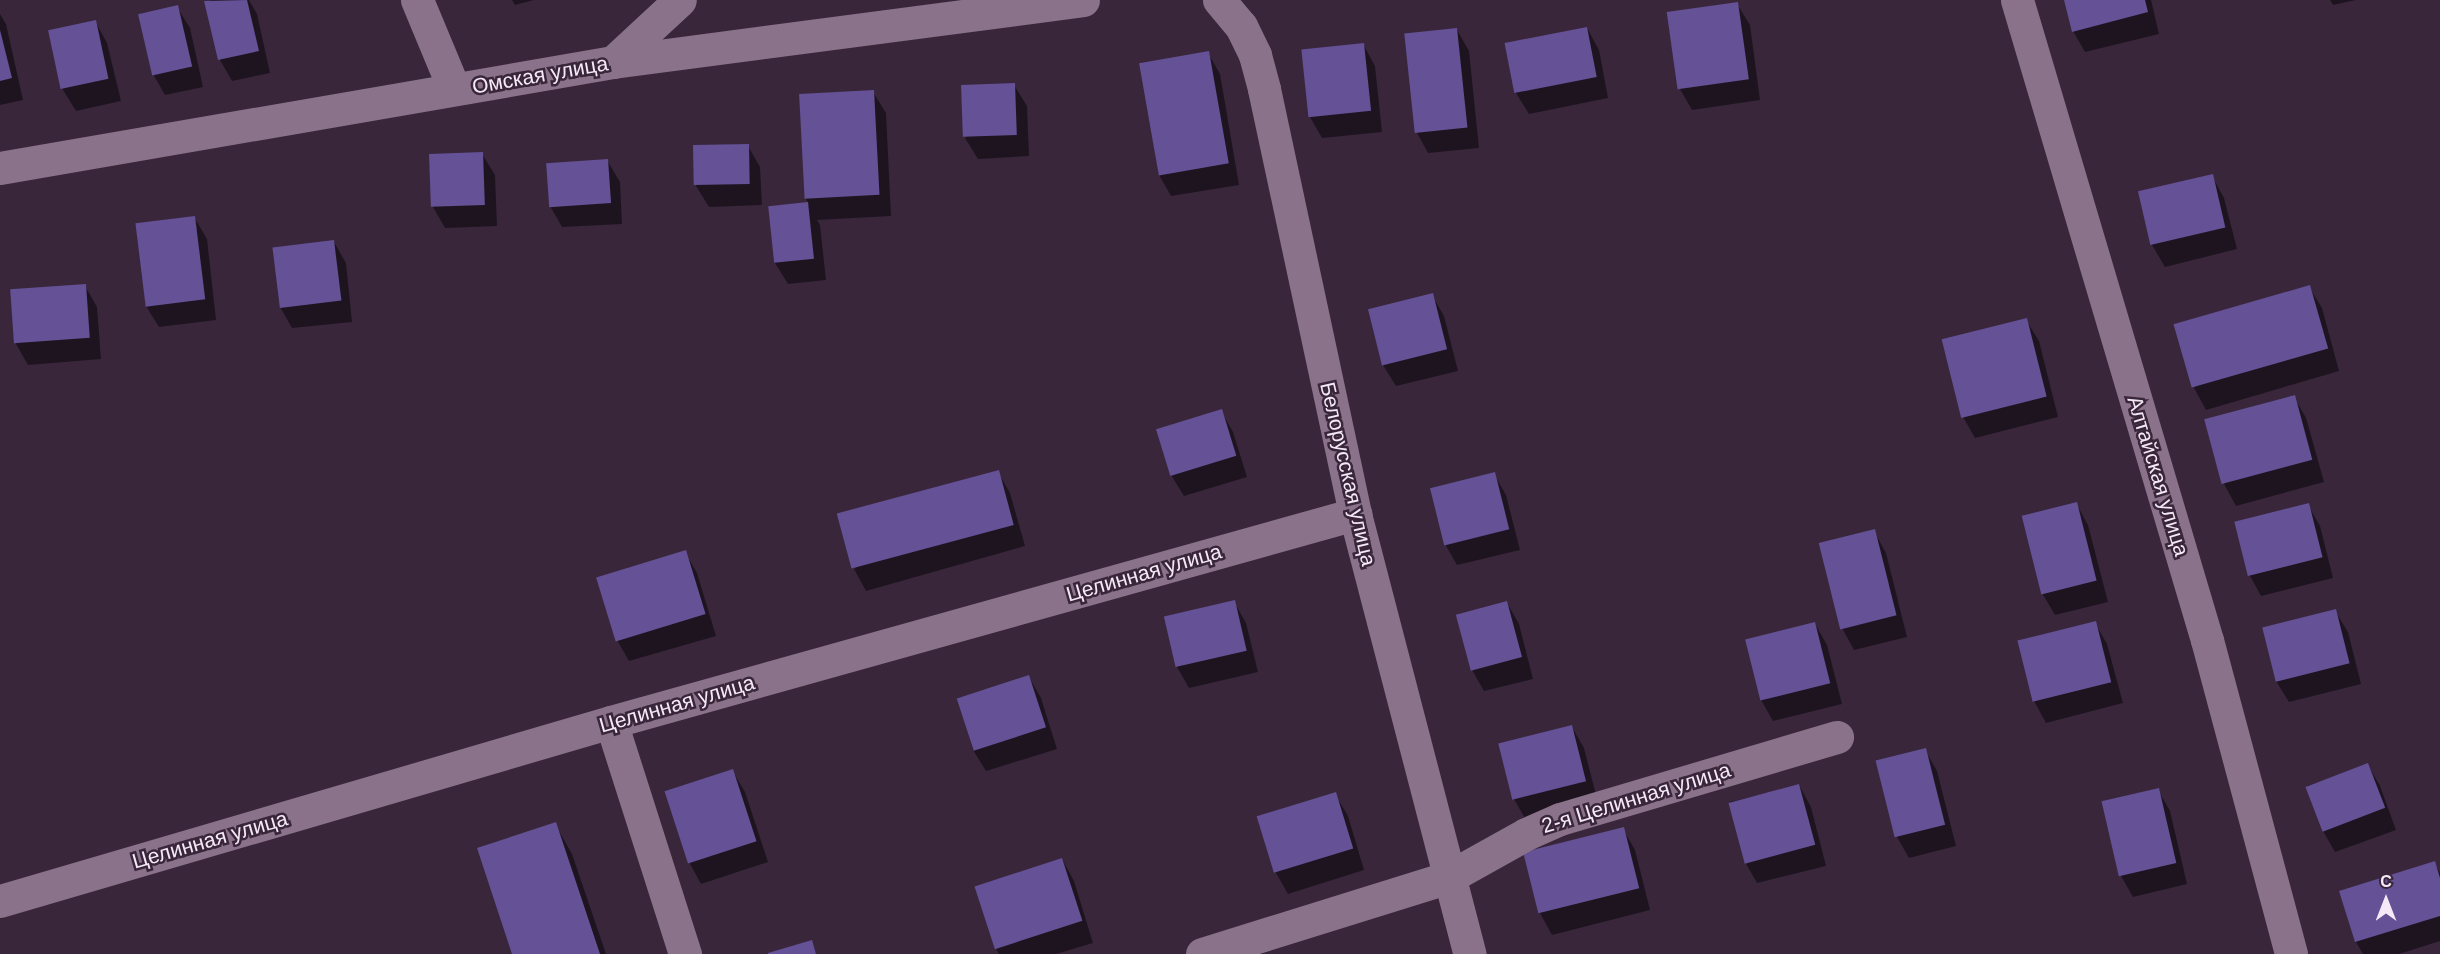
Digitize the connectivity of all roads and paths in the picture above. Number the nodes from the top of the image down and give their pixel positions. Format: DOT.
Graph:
graph roads {
  1 [pos="417,0"];
  2 [pos="680,0"];
  3 [pos="1083,0"];
  4 [pos="1220,0"];
  5 [pos="2017,0"];
  6 [pos="613,62"];
  7 [pos="454,90"];
  8 [pos="0,168"];
  9 [pos="1355,514"];
  10 [pos="611,723"];
  11 [pos="1837,737"];
  12 [pos="1449,877"];
  13 [pos="0,901"];
  14 [pos="686,954"];
  15 [pos="1202,954"];
  16 [pos="1470,954"];
  17 [pos="2291,954"];
  1 -- 7 [label="street"];
  2 -- 6 [label="street"];
  3 -- 6 [label="street, Омская улица"];
  4 -- 9 [label="street, Белорусская улица"];
  5 -- 17 [label="street, Алтайская улица"];
  6 -- 7 [label="street, Омская улица"];
  7 -- 8 [label="street, Омская улица"];
  9 -- 10 [label="street, Целинная улица"];
  9 -- 12 [label="street, Белорусская улица"];
  10 -- 13 [label="street, Целинная улица"];
  10 -- 14 [label="street"];
  11 -- 12 [label="street, 2-я Целинная улица"];
  12 -- 15 [label="street, 2-я Целинная улица"];
  12 -- 16 [label="street, Белорусская улица"];
}
